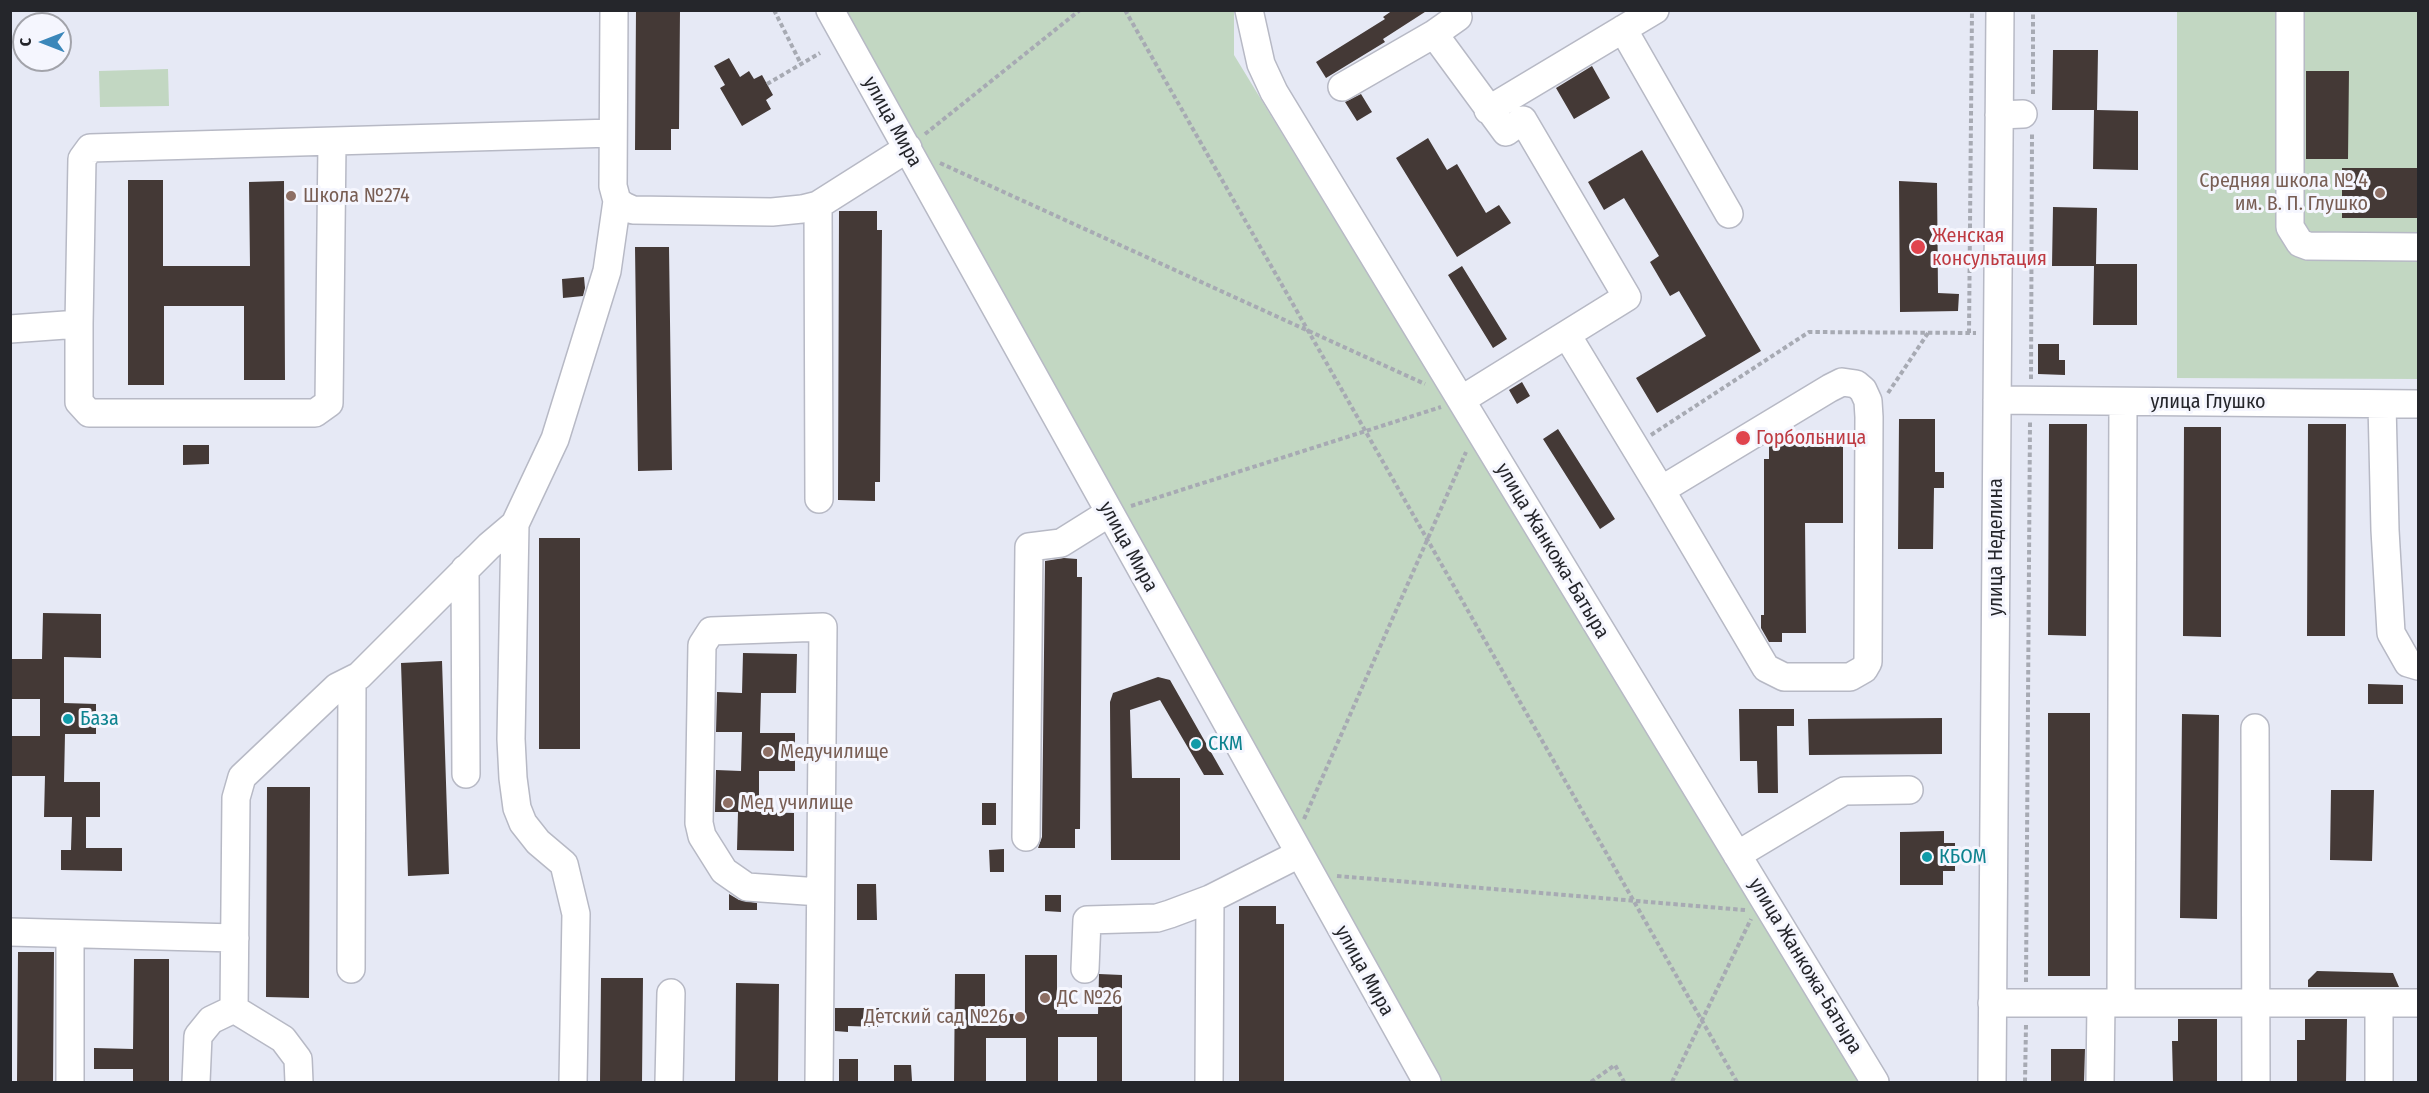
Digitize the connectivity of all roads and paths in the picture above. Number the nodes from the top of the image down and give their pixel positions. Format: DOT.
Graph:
graph roads {
  1 [pos="614,10"];
  2 [pos="774,10"];
  3 [pos="830,10"];
  4 [pos="1080,10"];
  5 [pos="1125,10"];
  6 [pos="1250,10"];
  7 [pos="1655,10"];
  8 [pos="1972,10"];
  9 [pos="2000,10"];
  10 [pos="2033,10"];
  11 [pos="2290,10"];
  12 [pos="1458,17"];
  13 [pos="1623,29"];
  14 [pos="1434,34"];
  15 [pos="820,53"];
  16 [pos="801,64"];
  17 [pos="767,84"];
  18 [pos="1342,87"];
  19 [pos="1488,110"];
  20 [pos="2022,113"];
  21 [pos="613,133"];
  22 [pos="332,143"];
  23 [pos="908,148"];
  24 [pos="617,201"];
  25 [pos="818,205"];
  26 [pos="1730,214"];
  27 [pos="2418,247"];
  28 [pos="79,324"];
  29 [pos="10,329"];
  30 [pos="1308,330"];
  31 [pos="1928,333"];
  32 [pos="1969,333"];
  33 [pos="1997,333"];
  34 [pos="2031,333"];
  35 [pos="1567,335"];
  36 [pos="1432,387"];
  37 [pos="1997,400"];
  38 [pos="2031,400"];
  39 [pos="2123,402"];
  40 [pos="1447,404"];
  41 [pos="2382,404"];
  42 [pos="2418,404"];
  43 [pos="1869,417"];
  44 [pos="1365,431"];
  45 [pos="1635,446"];
  46 [pos="1468,450"];
  47 [pos="1661,490"];
  48 [pos="819,499"];
  49 [pos="1110,513"];
  50 [pos="515,524"];
  51 [pos="1428,540"];
  52 [pos="465,569"];
  53 [pos="2418,666"];
  54 [pos="352,680"];
  55 [pos="2255,728"];
  56 [pos="466,774"];
  57 [pos="1909,790"];
  58 [pos="1026,837"];
  59 [pos="1737,855"];
  60 [pos="1300,857"];
  61 [pos="820,892"];
  62 [pos="1210,899"];
  63 [pos="1634,901"];
  64 [pos="10,932"];
  65 [pos="70,934"];
  66 [pos="235,938"];
  67 [pos="351,969"];
  68 [pos="1085,969"];
  69 [pos="671,993"];
  70 [pos="1992,1003"];
  71 [pos="2026,1003"];
  72 [pos="2111,1003"];
  73 [pos="2257,1003"];
  74 [pos="2379,1003"];
  75 [pos="2418,1003"];
  76 [pos="234,1009"];
  77 [pos="1702,1020"];
  78 [pos="70,1083"];
  79 [pos="196,1083"];
  80 [pos="299,1083"];
  81 [pos="573,1083"];
  82 [pos="669,1083"];
  83 [pos="819,1083"];
  84 [pos="1209,1083"];
  85 [pos="1427,1083"];
  86 [pos="1591,1083"];
  87 [pos="1624,1083"];
  88 [pos="1672,1083"];
  89 [pos="1737,1083"];
  90 [pos="1875,1083"];
  91 [pos="1992,1083"];
  92 [pos="2025,1083"];
  93 [pos="2100,1083"];
  94 [pos="2256,1083"];
  95 [pos="2379,1083"];
  1 -- 21 [label="street"];
  2 -- 16 [label="path"];
  3 -- 23 [label="street, улица Мира"];
  4 -- 23 [label="path"];
  5 -- 30 [label="path"];
  6 -- 40 [label="street, улица Жанкожа-Батыра"];
  7 -- 13 [label="street"];
  8 -- 32 [label="path"];
  9 -- 20 [label="street, улица Неделина"];
  10 -- 20 [label="path"];
  11 -- 27 [label="street"];
  12 -- 14 [label="street"];
  13 -- 19 [label="street"];
  13 -- 26 [label="street"];
  14 -- 18 [label="street"];
  14 -- 19 [label="street"];
  15 -- 16 [label="path"];
  16 -- 17 [label="path"];
  19 -- 35 [label="street"];
  20 -- 33 [label="street, улица Неделина"];
  20 -- 34 [label="path"];
  21 -- 22 [label="street"];
  21 -- 24 [label="street"];
  22 -- 28 [label="street"];
  22 -- 28 [label="street"];
  23 -- 25 [label="street"];
  23 -- 30 [label="path"];
  23 -- 49 [label="street, улица Мира"];
  24 -- 25 [label="street"];
  24 -- 50 [label="street"];
  25 -- 48 [label="street"];
  28 -- 29 [label="street"];
  30 -- 36 [label="path"];
  30 -- 44 [label="path"];
  31 -- 32 [label="path"];
  31 -- 43 [label="path"];
  31 -- 45 [label="path"];
  32 -- 33 [label="path"];
  33 -- 34 [label="path"];
  33 -- 37 [label="street, улица Неделина"];
  34 -- 38 [label="path"];
  35 -- 40 [label="street"];
  35 -- 45 [label="street"];
  37 -- 38 [label="street, улица Глушко"];
  37 -- 70 [label="street, улица Неделина"];
  38 -- 39 [label="street, улица Глушко"];
  38 -- 71 [label="path"];
  39 -- 41 [label="street, улица Глушко"];
  39 -- 72 [label="street"];
  40 -- 44 [label="path"];
  40 -- 59 [label="street, улица Жанкожа-Батыра"];
  41 -- 42 [label="street, улица Глушко"];
  41 -- 53 [label="street"];
  43 -- 47 [label="street"];
  43 -- 47 [label="street"];
  44 -- 49 [label="path"];
  44 -- 51 [label="path"];
  45 -- 47 [label="street"];
  46 -- 51 [label="path"];
  49 -- 58 [label="street"];
  49 -- 60 [label="street, улица Мира"];
  50 -- 52 [label="street"];
  50 -- 81 [label="street"];
  51 -- 60 [label="path"];
  51 -- 63 [label="path"];
  52 -- 54 [label="street"];
  52 -- 56 [label="street"];
  54 -- 66 [label="street"];
  54 -- 67 [label="street"];
  55 -- 73 [label="street"];
  57 -- 59 [label="street"];
  59 -- 90 [label="street, улица Жанкожа-Батыра"];
  60 -- 62 [label="street"];
  60 -- 63 [label="path"];
  60 -- 85 [label="street, улица Мира"];
  61 -- 61 [label="street"];
  61 -- 83 [label="street"];
  62 -- 68 [label="street"];
  62 -- 84 [label="street"];
  63 -- 77 [label="path"];
  63 -- 77 [label="path"];
  64 -- 65 [label="street"];
  65 -- 66 [label="street"];
  65 -- 78 [label="street"];
  66 -- 76 [label="street"];
  69 -- 82 [label="street"];
  70 -- 71 [label="street"];
  70 -- 91 [label="street, улица Неделина"];
  71 -- 72 [label="street"];
  71 -- 92 [label="path"];
  72 -- 73 [label="street"];
  72 -- 93 [label="street"];
  73 -- 74 [label="street"];
  73 -- 94 [label="street"];
  74 -- 75 [label="street"];
  74 -- 95 [label="street"];
  76 -- 79 [label="street"];
  76 -- 80 [label="street"];
  77 -- 88 [label="path"];
  77 -- 89 [label="path"];
  86 -- 87 [label="path"];
}
